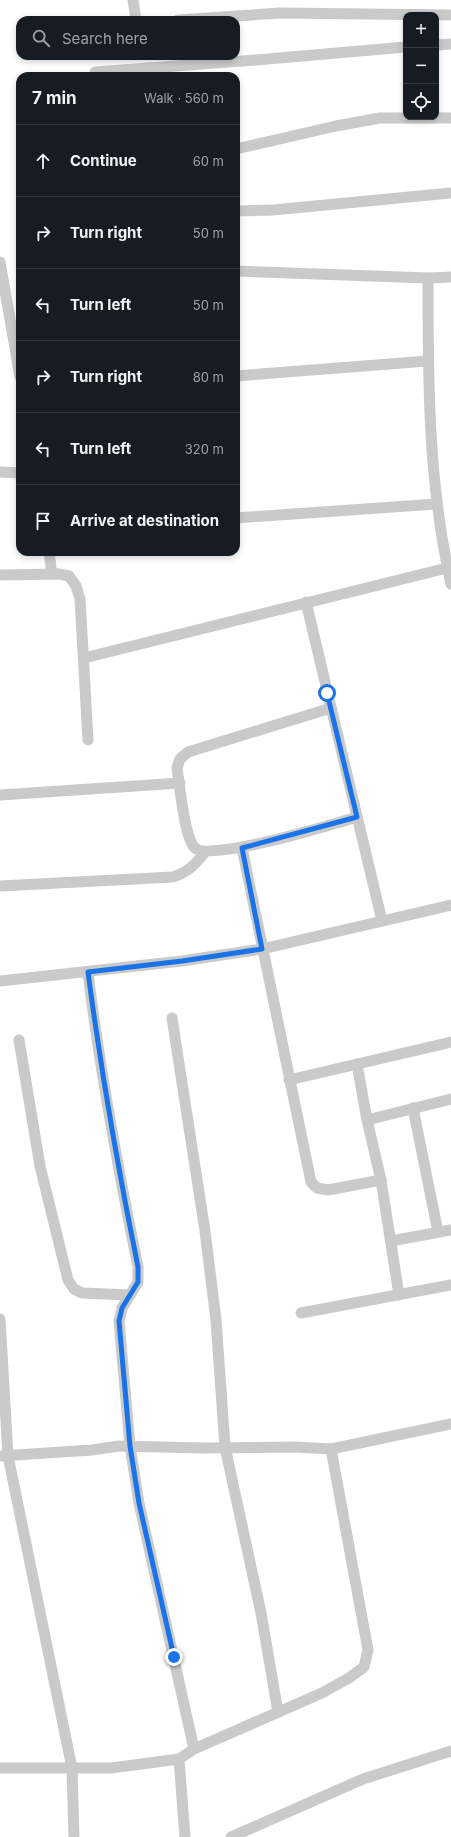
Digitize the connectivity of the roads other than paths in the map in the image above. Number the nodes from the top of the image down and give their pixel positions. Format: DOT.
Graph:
graph roads {
  1 [pos="133,0"];
  2 [pos="451,15"];
  3 [pos="135,16"];
  4 [pos="236,16"];
  5 [pos="451,44"];
  6 [pos="439,45"];
  7 [pos="403,46"];
  8 [pos="94,72"];
  9 [pos="451,118"];
  10 [pos="240,148"];
  11 [pos="451,193"];
  12 [pos="240,211"];
  13 [pos="0,268"];
  14 [pos="240,271"];
  15 [pos="451,277"];
  16 [pos="428,278"];
  17 [pos="16,354"];
  18 [pos="428,361"];
  19 [pos="240,376"];
  20 [pos="0,472"];
  21 [pos="16,473"];
  22 [pos="436,504"];
  23 [pos="240,518"];
  24 [pos="49,556"];
  25 [pos="447,568"];
  26 [pos="52,574"];
  27 [pos="0,575"];
  28 [pos="451,584"];
  29 [pos="306,602"];
  30 [pos="84,658"];
  31 [pos="331,708"];
  32 [pos="88,740"];
  33 [pos="180,783"];
  34 [pos="0,796"];
  35 [pos="357,817"];
  36 [pos="242,848"];
  37 [pos="204,852"];
  38 [pos="0,886"];
  39 [pos="451,905"];
  40 [pos="382,921"];
  41 [pos="262,949"];
  42 [pos="88,972"];
  43 [pos="0,981"];
  44 [pos="172,1018"];
  45 [pos="19,1040"];
  46 [pos="451,1042"];
  47 [pos="357,1064"];
  48 [pos="289,1080"];
  49 [pos="451,1099"];
  50 [pos="413,1108"];
  51 [pos="367,1120"];
  52 [pos="381,1180"];
  53 [pos="451,1230"];
  54 [pos="438,1232"];
  55 [pos="391,1241"];
  56 [pos="451,1285"];
  57 [pos="130,1295"];
  58 [pos="399,1295"];
  59 [pos="301,1313"];
  60 [pos="0,1319"];
  61 [pos="451,1424"];
  62 [pos="130,1446"];
  63 [pos="225,1447"];
  64 [pos="332,1449"];
  65 [pos="4,1456"];
  66 [pos="278,1712"];
  67 [pos="194,1749"];
  68 [pos="451,1751"];
  69 [pos="179,1759"];
  70 [pos="0,1768"];
  71 [pos="72,1768"];
  72 [pos="74,1837"];
  73 [pos="185,1837"];
  74 [pos="231,1837"];
  1 -- 3 [label="street"];
  2 -- 4 [label="street"];
  5 -- 6 [label="street"];
  7 -- 8 [label="street"];
  9 -- 10 [label="street"];
  11 -- 12 [label="street"];
  13 -- 17 [label="street"];
  14 -- 16 [label="street"];
  15 -- 16 [label="street"];
  16 -- 18 [label="street"];
  18 -- 19 [label="street"];
  18 -- 22 [label="street"];
  20 -- 21 [label="street"];
  22 -- 23 [label="street"];
  22 -- 25 [label="street"];
  24 -- 26 [label="street"];
  25 -- 28 [label="street"];
  25 -- 29 [label="street"];
  26 -- 27 [label="street"];
  26 -- 30 [label="street"];
  29 -- 30 [label="street"];
  29 -- 31 [label="street"];
  30 -- 32 [label="street"];
  31 -- 33 [label="street"];
  31 -- 35 [label="street"];
  33 -- 34 [label="street"];
  33 -- 37 [label="street"];
  35 -- 36 [label="street"];
  35 -- 40 [label="street"];
  36 -- 37 [label="street"];
  36 -- 41 [label="street"];
  37 -- 38 [label="street"];
  39 -- 40 [label="street"];
  40 -- 41 [label="street"];
  41 -- 42 [label="street"];
  41 -- 48 [label="street"];
  42 -- 43 [label="street"];
  42 -- 57 [label="street"];
  44 -- 63 [label="street"];
  45 -- 57 [label="street"];
  46 -- 47 [label="street"];
  47 -- 48 [label="street"];
  47 -- 51 [label="street"];
  48 -- 52 [label="street"];
  49 -- 50 [label="street"];
  50 -- 51 [label="street"];
  50 -- 54 [label="street"];
  51 -- 52 [label="street"];
  52 -- 55 [label="street"];
  53 -- 54 [label="street"];
  54 -- 55 [label="street"];
  55 -- 58 [label="street"];
  56 -- 58 [label="street"];
  57 -- 62 [label="street"];
  58 -- 59 [label="street"];
  60 -- 65 [label="street"];
  61 -- 64 [label="street"];
  62 -- 63 [label="street"];
  62 -- 65 [label="street"];
  62 -- 67 [label="street"];
  63 -- 64 [label="street"];
  63 -- 66 [label="street"];
  64 -- 66 [label="street"];
  65 -- 71 [label="street"];
  66 -- 67 [label="street"];
  67 -- 69 [label="street"];
  68 -- 74 [label="street"];
  69 -- 71 [label="street"];
  69 -- 73 [label="street"];
  70 -- 71 [label="street"];
  71 -- 72 [label="street"];
}
